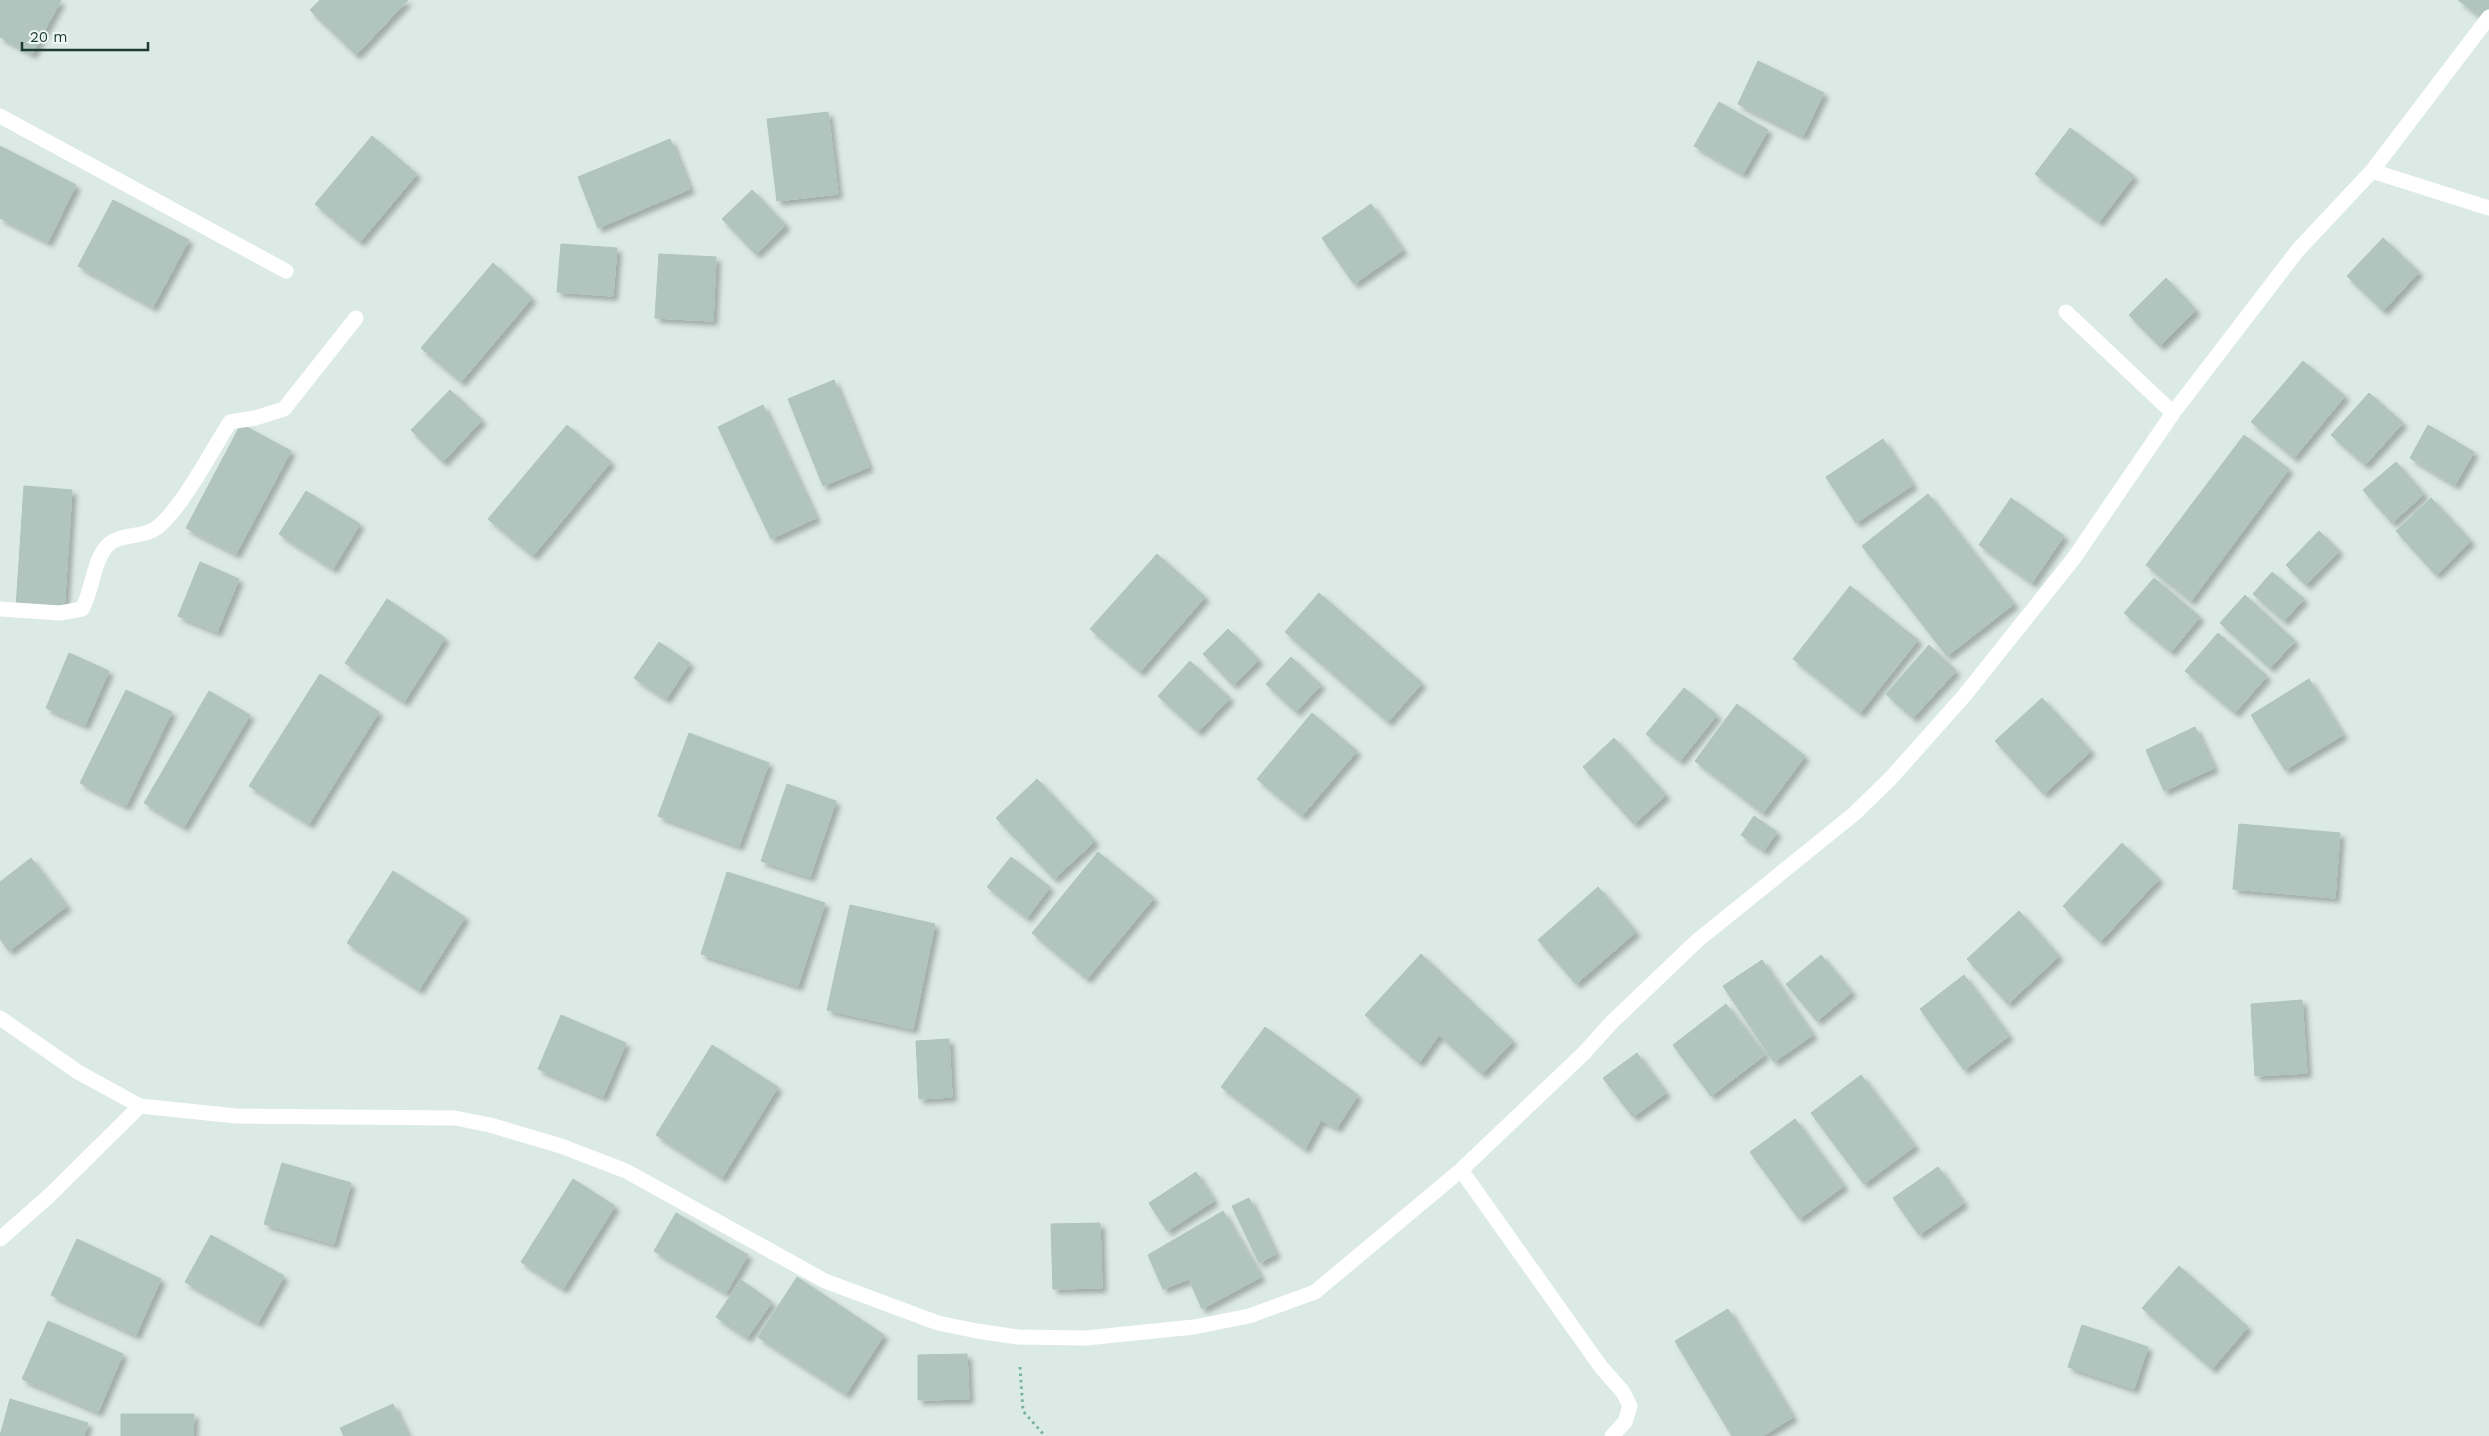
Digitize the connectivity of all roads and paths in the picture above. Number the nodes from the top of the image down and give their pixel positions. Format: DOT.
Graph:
graph roads {
  1 [pos="2489,17"];
  2 [pos="0,116"];
  3 [pos="2372,171"];
  4 [pos="2489,208"];
  5 [pos="286,271"];
  6 [pos="2066,312"];
  7 [pos="356,318"];
  8 [pos="2173,413"];
  9 [pos="0,609"];
  10 [pos="0,1018"];
  11 [pos="140,1106"];
  12 [pos="1461,1170"];
  13 [pos="0,1239"];
  14 [pos="1018,1337"];
  15 [pos="1045,1436"];
  16 [pos="1612,1436"];
  1 -- 3 [label="street"];
  2 -- 5 [label="street"];
  3 -- 4 [label="street"];
  3 -- 8 [label="street"];
  6 -- 8 [label="street"];
  7 -- 9 [label="street"];
  8 -- 12 [label="street"];
  10 -- 11 [label="street"];
  11 -- 13 [label="street"];
  11 -- 14 [label="street"];
  12 -- 14 [label="street"];
  12 -- 16 [label="street"];
  14 -- 15 [label="path"];
}
